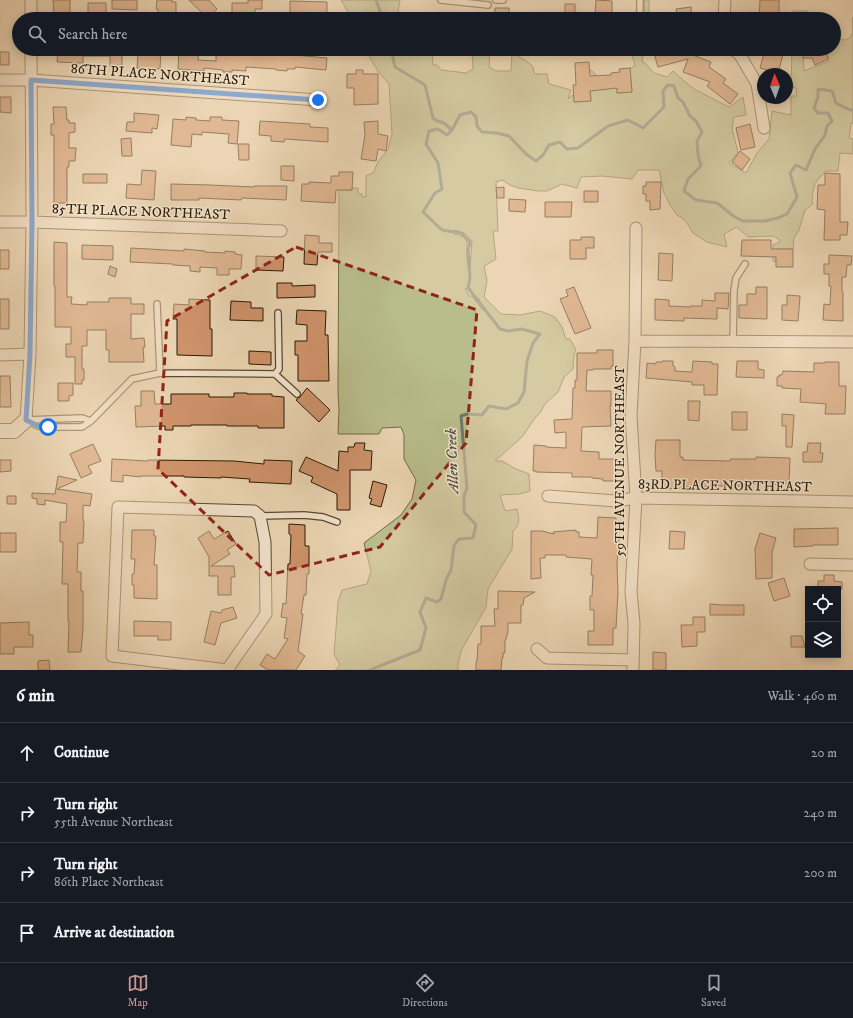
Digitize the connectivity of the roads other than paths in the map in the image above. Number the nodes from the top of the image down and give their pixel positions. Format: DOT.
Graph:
graph roads {
  1 [pos="31,0"];
  2 [pos="441,0"];
  3 [pos="496,0"];
  4 [pos="503,0"];
  5 [pos="640,0"];
  6 [pos="725,0"];
  7 [pos="488,5"];
  8 [pos="31,12"];
  9 [pos="640,12"];
  10 [pos="724,12"];
  11 [pos="31,56"];
  12 [pos="741,56"];
  13 [pos="0,80"];
  14 [pos="31,80"];
  15 [pos="318,100"];
  16 [pos="764,128"];
  17 [pos="0,222"];
  18 [pos="32,222"];
  19 [pos="636,228"];
  20 [pos="281,232"];
  21 [pos="745,264"];
  22 [pos="157,304"];
  23 [pos="278,313"];
  24 [pos="635,341"];
  25 [pos="733,342"];
  26 [pos="853,342"];
  27 [pos="30,354"];
  28 [pos="0,355"];
  29 [pos="160,373"];
  30 [pos="275,374"];
  31 [pos="297,394"];
  32 [pos="26,420"];
  33 [pos="0,431"];
  34 [pos="548,496"];
  35 [pos="636,498"];
  36 [pos="853,502"];
  37 [pos="257,513"];
  38 [pos="337,522"];
  39 [pos="810,564"];
  40 [pos="853,565"];
  41 [pos="537,648"];
  42 [pos="633,665"];
  43 [pos="228,670"];
  1 -- 8 [label="street"];
  2 -- 7 [label="lane"];
  3 -- 4 [label="lane"];
  5 -- 9 [label="lane"];
  6 -- 10 [label="street"];
  11 -- 14 [label="street"];
  12 -- 16 [label="street"];
  13 -- 14 [label="street, 86TH PLACE NORTHEAST"];
  14 -- 15 [label="street, 86TH PLACE NORTHEAST"];
  14 -- 18 [label="street"];
  17 -- 18 [label="street, 85TH PLACE NORTHEAST"];
  18 -- 20 [label="street, 85TH PLACE NORTHEAST"];
  18 -- 27 [label="street"];
  19 -- 24 [label="street, 59TH AVENUE NORTHEAST"];
  21 -- 25 [label="lane"];
  22 -- 29 [label="lane"];
  23 -- 30 [label="lane"];
  24 -- 25 [label="street"];
  24 -- 35 [label="street, 59TH AVENUE NORTHEAST"];
  25 -- 26 [label="street"];
  27 -- 28 [label="street"];
  27 -- 32 [label="street"];
  29 -- 30 [label="lane"];
  29 -- 32 [label="lane"];
  30 -- 31 [label="lane"];
  32 -- 33 [label="street"];
  34 -- 35 [label="street, 83RD PLACE NORTHEAST"];
  35 -- 36 [label="street, 83RD PLACE NORTHEAST"];
  35 -- 42 [label="street, 59TH AVENUE NORTHEAST"];
  37 -- 38 [label="lane"];
  37 -- 43 [label="street"];
  37 -- 43 [label="street"];
  39 -- 40 [label="street"];
  41 -- 42 [label="street"];
}
